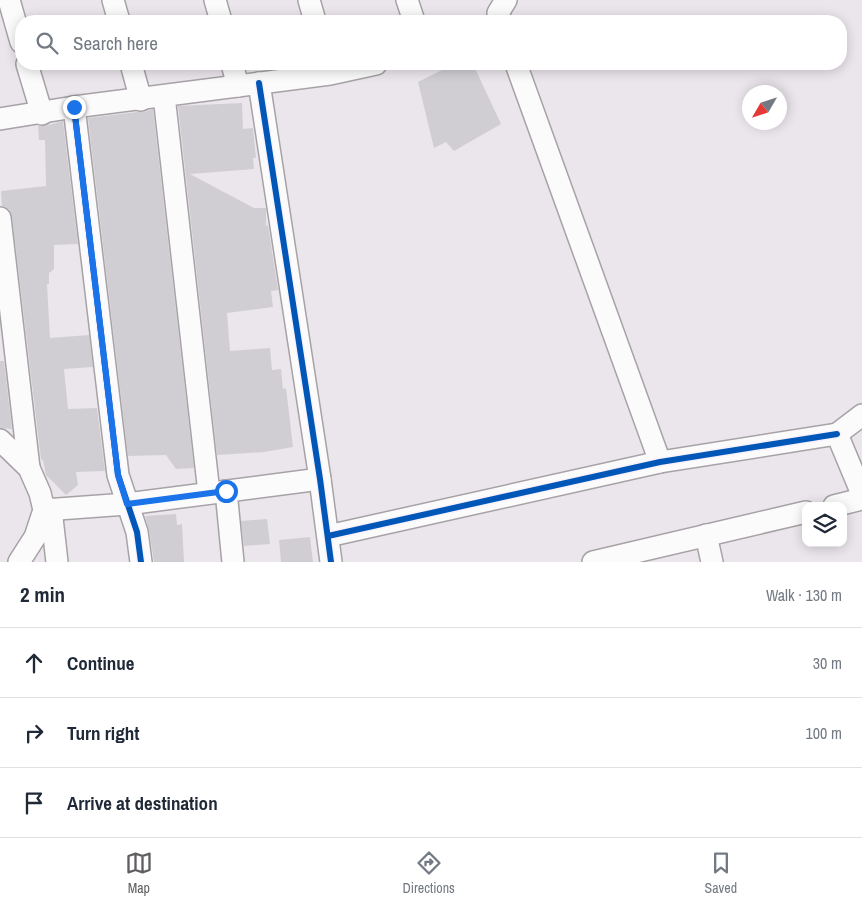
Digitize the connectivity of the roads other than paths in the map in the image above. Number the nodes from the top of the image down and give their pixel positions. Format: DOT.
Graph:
graph roads {
  1 [pos="9,0"];
  2 [pos="112,0"];
  3 [pos="215,0"];
  4 [pos="309,0"];
  5 [pos="407,0"];
  6 [pos="117,15"];
  7 [pos="219,15"];
  8 [pos="313,15"];
  9 [pos="412,15"];
  10 [pos="15,21"];
  11 [pos="30,70"];
  12 [pos="133,70"];
  13 [pos="237,70"];
  14 [pos="323,70"];
  15 [pos="518,70"];
  16 [pos="248,85"];
  17 [pos="164,96"];
  18 [pos="141,100"];
  19 [pos="74,107"];
  20 [pos="42,114"];
  21 [pos="0,119"];
  22 [pos="0,218"];
  23 [pos="862,415"];
  24 [pos="837,434"];
  25 [pos="0,440"];
  26 [pos="660,462"];
  27 [pos="29,468"];
  28 [pos="320,479"];
  29 [pos="217,492"];
  30 [pos="862,494"];
  31 [pos="862,499"];
  32 [pos="847,503"];
  33 [pos="127,504"];
  34 [pos="48,509"];
  35 [pos="802,513"];
  36 [pos="706,535"];
  37 [pos="328,536"];
  38 [pos="601,561"];
  39 [pos="18,562"];
  40 [pos="57,562"];
  41 [pos="141,562"];
  42 [pos="233,562"];
  43 [pos="331,562"];
  44 [pos="712,562"];
  1 -- 10 [label="street"];
  2 -- 6 [label="street"];
  3 -- 7 [label="street"];
  4 -- 8 [label="street"];
  5 -- 9 [label="street"];
  11 -- 20 [label="street"];
  12 -- 18 [label="street"];
  13 -- 16 [label="street"];
  14 -- 16 [label="street"];
  15 -- 26 [label="street"];
  16 -- 17 [label="street"];
  16 -- 28 [label="street"];
  17 -- 18 [label="street"];
  17 -- 29 [label="street"];
  18 -- 19 [label="street"];
  19 -- 20 [label="street"];
  19 -- 33 [label="street"];
  20 -- 21 [label="street"];
  22 -- 27 [label="street"];
  23 -- 24 [label="street"];
  24 -- 26 [label="street"];
  24 -- 30 [label="street"];
  25 -- 27 [label="street"];
  26 -- 37 [label="street"];
  27 -- 34 [label="street"];
  28 -- 29 [label="street"];
  28 -- 37 [label="street"];
  29 -- 33 [label="street"];
  29 -- 42 [label="street"];
  31 -- 32 [label="street"];
  33 -- 34 [label="street"];
  33 -- 41 [label="street"];
  34 -- 39 [label="street"];
  34 -- 40 [label="street"];
  35 -- 36 [label="street"];
  36 -- 38 [label="street"];
  36 -- 44 [label="street"];
  37 -- 43 [label="street"];
}
